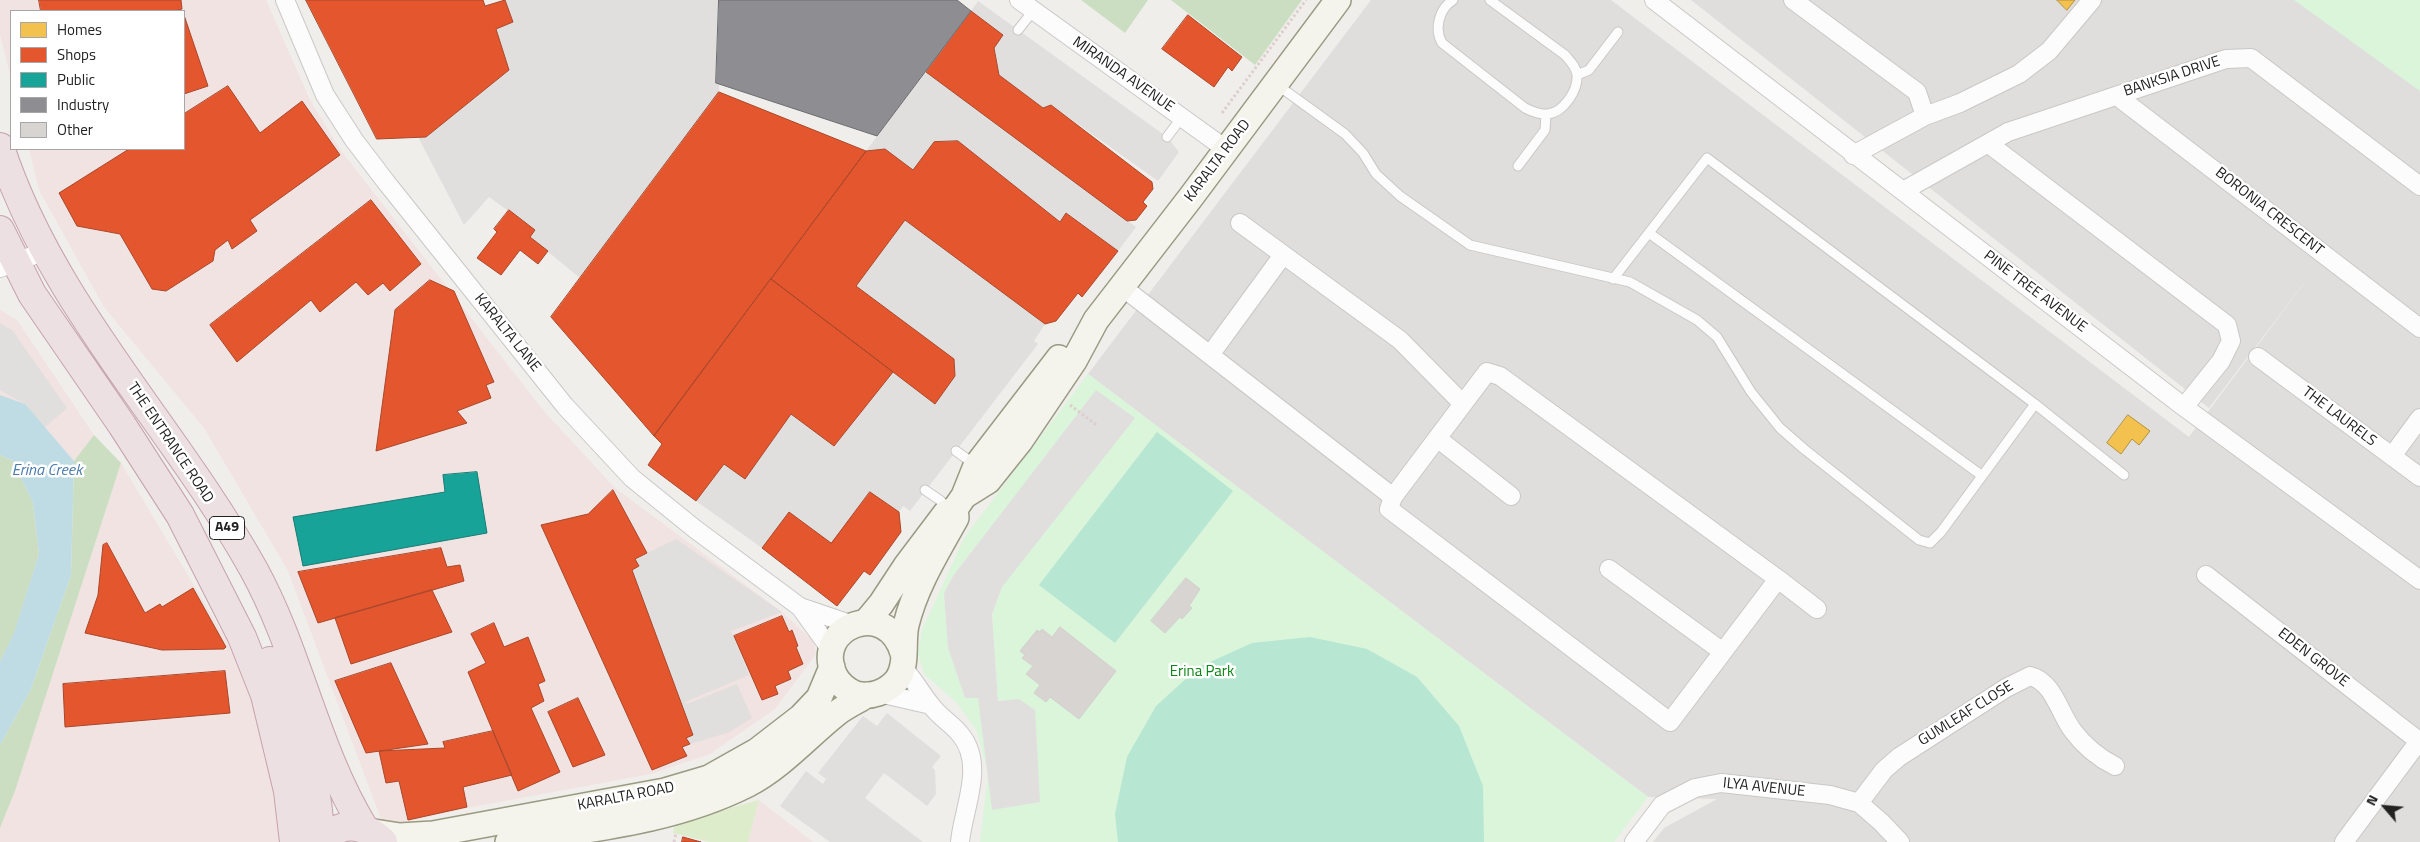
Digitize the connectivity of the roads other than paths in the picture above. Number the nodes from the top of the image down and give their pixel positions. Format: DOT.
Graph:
graph roads {
  1 [pos="285,0"];
  2 [pos="1018,0"];
  3 [pos="1338,0"];
  4 [pos="1490,0"];
  5 [pos="1654,0"];
  6 [pos="1793,0"];
  7 [pos="2092,0"];
  8 [pos="1445,2"];
  9 [pos="1033,10"];
  10 [pos="1018,30"];
  11 [pos="1618,32"];
  12 [pos="1577,75"];
  13 [pos="1276,83"];
  14 [pos="2117,96"];
  15 [pos="1546,114"];
  16 [pos="1925,116"];
  17 [pos="1182,117"];
  18 [pos="1167,137"];
  19 [pos="1989,144"];
  20 [pos="0,147"];
  21 [pos="1226,150"];
  22 [pos="1853,155"];
  23 [pos="1518,166"];
  24 [pos="2420,186"];
  25 [pos="1903,191"];
  26 [pos="1240,223"];
  27 [pos="0,230"];
  28 [pos="1649,233"];
  29 [pos="45,251"];
  30 [pos="1284,255"];
  31 [pos="8,265"];
  32 [pos="1613,279"];
  33 [pos="1121,286"];
  34 [pos="1096,320"];
  35 [pos="2420,328"];
  36 [pos="1210,355"];
  37 [pos="2258,357"];
  38 [pos="1463,404"];
  39 [pos="2034,404"];
  40 [pos="2184,407"];
  41 [pos="2420,418"];
  42 [pos="1437,438"];
  43 [pos="956,451"];
  44 [pos="2392,456"];
  45 [pos="976,466"];
  46 [pos="1982,475"];
  47 [pos="2124,475"];
  48 [pos="2420,477"];
  49 [pos="925,490"];
  50 [pos="1511,496"];
  51 [pos="1393,497"];
  52 [pos="955,506"];
  53 [pos="180,515"];
  54 [pos="1609,569"];
  55 [pos="2206,575"];
  56 [pos="1778,579"];
  57 [pos="2420,580"];
  58 [pos="800,607"];
  59 [pos="1817,609"];
  60 [pos="859,623"];
  61 [pos="1723,652"];
  62 [pos="832,659"];
  63 [pos="903,660"];
  64 [pos="873,694"];
  65 [pos="930,705"];
  66 [pos="2420,741"];
  67 [pos="2115,766"];
  68 [pos="1859,803"];
  69 [pos="374,834"];
  70 [pos="294,842"];
  71 [pos="320,842"];
  72 [pos="508,842"];
  73 [pos="960,842"];
  74 [pos="1634,842"];
  75 [pos="1900,842"];
  76 [pos="2344,842"];
  1 -- 58 [label="street, KARALTA LANE"];
  2 -- 9 [label="street, MIRANDA AVENUE"];
  3 -- 13 [label="street, KARALTA ROAD"];
  4 -- 12 [label="lane"];
  5 -- 22 [label="street, PINE TREE AVENUE"];
  6 -- 16 [label="street"];
  7 -- 16 [label="street"];
  8 -- 15 [label="lane"];
  9 -- 10 [label="lane"];
  9 -- 17 [label="street, MIRANDA AVENUE"];
  11 -- 12 [label="lane"];
  12 -- 15 [label="lane"];
  13 -- 21 [label="street, KARALTA ROAD"];
  13 -- 32 [label="lane"];
  14 -- 19 [label="street, BANKSIA DRIVE"];
  14 -- 24 [label="street, BANKSIA DRIVE"];
  14 -- 35 [label="street, BORONIA CRESCENT"];
  15 -- 23 [label="lane"];
  16 -- 22 [label="street"];
  17 -- 18 [label="lane"];
  17 -- 21 [label="street, MIRANDA AVENUE"];
  19 -- 25 [label="street, BANKSIA DRIVE"];
  19 -- 40 [label="street"];
  20 -- 29 [label="highway, THE ENTRANCE ROAD / A49"];
  21 -- 33 [label="street, KARALTA ROAD"];
  22 -- 25 [label="street, PINE TREE AVENUE"];
  25 -- 40 [label="street, PINE TREE AVENUE"];
  26 -- 30 [label="street"];
  27 -- 31 [label="highway, THE ENTRANCE ROAD / A49"];
  28 -- 32 [label="lane"];
  28 -- 39 [label="lane"];
  28 -- 46 [label="lane"];
  29 -- 31 [label="street"];
  29 -- 69 [label="highway, THE ENTRANCE ROAD / A49"];
  30 -- 36 [label="street"];
  30 -- 38 [label="street"];
  31 -- 53 [label="highway, THE ENTRANCE ROAD / A49"];
  32 -- 46 [label="lane"];
  33 -- 34 [label="street, KARALTA ROAD"];
  33 -- 36 [label="street"];
  34 -- 45 [label="street, KARALTA ROAD"];
  34 -- 52 [label="street, KARALTA ROAD"];
  36 -- 51 [label="street"];
  37 -- 44 [label="street, THE LAURELS"];
  38 -- 42 [label="street"];
  38 -- 56 [label="street"];
  39 -- 46 [label="lane"];
  39 -- 47 [label="lane"];
  40 -- 57 [label="street, PINE TREE AVENUE"];
  41 -- 44 [label="street"];
  42 -- 50 [label="street"];
  42 -- 51 [label="street"];
  43 -- 45 [label="lane"];
  44 -- 48 [label="street, THE LAURELS"];
  45 -- 52 [label="street, KARALTA ROAD"];
  49 -- 52 [label="lane"];
  51 -- 61 [label="street"];
  52 -- 60 [label="street, KARALTA ROAD"];
  52 -- 63 [label="street, KARALTA ROAD"];
  53 -- 70 [label="highway, THE ENTRANCE ROAD / A49"];
  53 -- 71 [label="highway, A49"];
  54 -- 61 [label="street"];
  55 -- 66 [label="street, EDEN GROVE"];
  56 -- 59 [label="street"];
  56 -- 61 [label="street"];
  58 -- 60 [label="street, KARALTA LANE"];
  58 -- 62 [label="street, KARALTA LANE"];
  60 -- 62 [label="street, KARALTA ROAD"];
  60 -- 63 [label="street"];
  62 -- 64 [label="street"];
  62 -- 69 [label="street, KARALTA ROAD"];
  63 -- 64 [label="street, KARALTA ROAD"];
  63 -- 65 [label="street"];
  64 -- 65 [label="street"];
  64 -- 72 [label="street, KARALTA ROAD"];
  65 -- 73 [label="street"];
  66 -- 76 [label="street"];
  67 -- 68 [label="street, GUMLEAF CLOSE"];
  68 -- 74 [label="street, ILYA AVENUE"];
  68 -- 75 [label="street, ILYA AVENUE"];
  69 -- 71 [label="highway, A49"];
}
